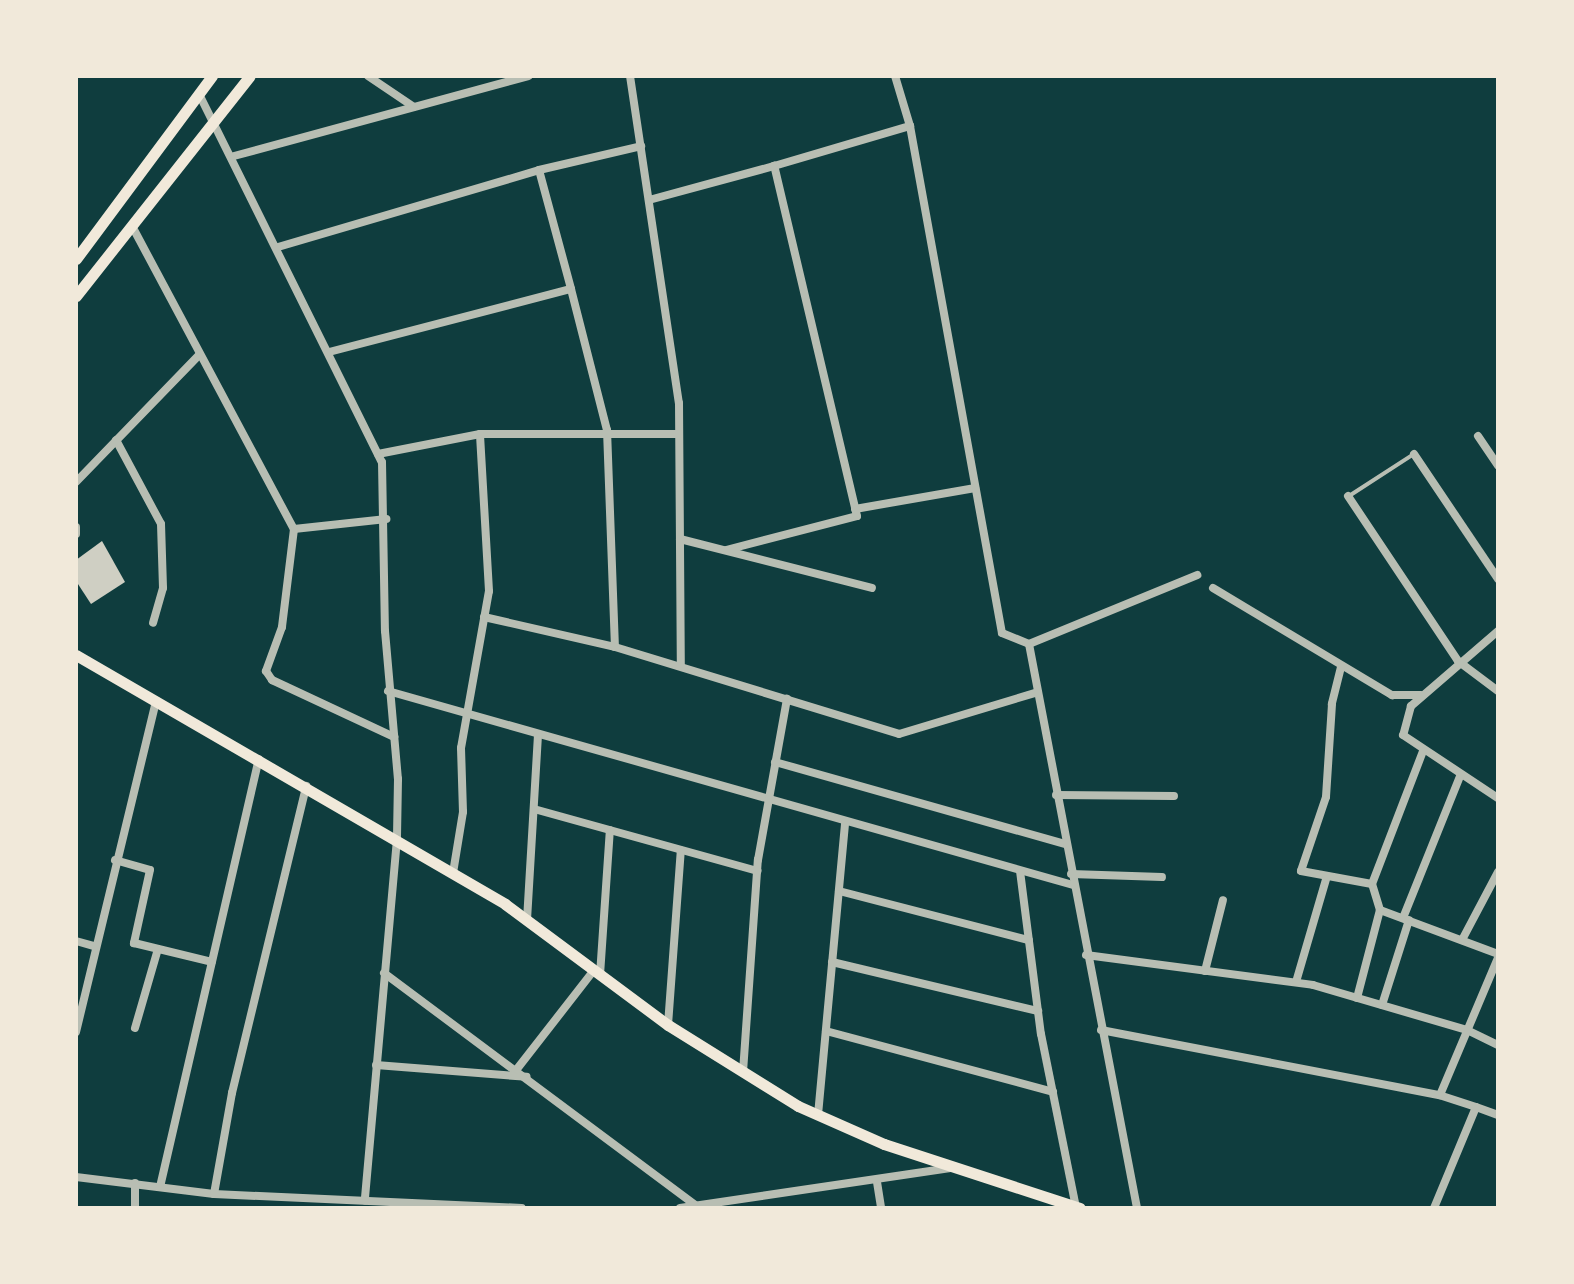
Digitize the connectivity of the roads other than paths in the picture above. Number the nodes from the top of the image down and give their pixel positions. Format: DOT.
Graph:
graph roads {
  1 [pos="212,76"];
  2 [pos="250,76"];
  3 [pos="368,76"];
  4 [pos="528,76"];
  5 [pos="630,76"];
  6 [pos="895,76"];
  7 [pos="199,94"];
  8 [pos="414,107"];
  9 [pos="216,120"];
  10 [pos="910,126"];
  11 [pos="641,146"];
  12 [pos="234,156"];
  13 [pos="774,166"];
  14 [pos="539,170"];
  15 [pos="649,200"];
  16 [pos="132,226"];
  17 [pos="278,247"];
  18 [pos="76,259"];
  19 [pos="571,289"];
  20 [pos="76,296"];
  21 [pos="329,352"];
  22 [pos="199,355"];
  23 [pos="607,430"];
  24 [pos="480,434"];
  25 [pos="679,434"];
  26 [pos="1478,436"];
  27 [pos="116,440"];
  28 [pos="378,454"];
  29 [pos="1414,454"];
  30 [pos="1498,466"];
  31 [pos="76,482"];
  32 [pos="975,488"];
  33 [pos="1348,496"];
  34 [pos="855,509"];
  35 [pos="386,519"];
  36 [pos="76,527"];
  37 [pos="294,529"];
  38 [pos="76,534"];
  39 [pos="680,539"];
  40 [pos="726,550"];
  41 [pos="1197,575"];
  42 [pos="1498,579"];
  43 [pos="872,588"];
  44 [pos="1213,588"];
  45 [pos="484,617"];
  46 [pos="153,623"];
  47 [pos="1498,631"];
  48 [pos="1029,644"];
  49 [pos="615,647"];
  50 [pos="76,655"];
  51 [pos="1458,661"];
  52 [pos="681,666"];
  53 [pos="1341,667"];
  54 [pos="388,691"];
  55 [pos="1498,691"];
  56 [pos="1038,692"];
  57 [pos="1421,695"];
  58 [pos="787,699"];
  59 [pos="156,701"];
  60 [pos="468,714"];
  61 [pos="538,734"];
  62 [pos="394,737"];
  63 [pos="1423,751"];
  64 [pos="259,759"];
  65 [pos="775,762"];
  66 [pos="1461,774"];
  67 [pos="306,785"];
  68 [pos="1056,795"];
  69 [pos="1174,796"];
  70 [pos="1498,798"];
  71 [pos="768,799"];
  72 [pos="534,809"];
  73 [pos="845,822"];
  74 [pos="610,830"];
  75 [pos="397,839"];
  76 [pos="1065,844"];
  77 [pos="681,850"];
  78 [pos="115,860"];
  79 [pos="758,871"];
  80 [pos="1020,871"];
  81 [pos="1498,872"];
  82 [pos="453,873"];
  83 [pos="1071,874"];
  84 [pos="1327,876"];
  85 [pos="1162,877"];
  86 [pos="1372,884"];
  87 [pos="1073,885"];
  88 [pos="839,891"];
  89 [pos="1223,900"];
  90 [pos="1380,910"];
  91 [pos="1406,919"];
  92 [pos="527,920"];
  93 [pos="1029,940"];
  94 [pos="1462,940"];
  95 [pos="76,941"];
  96 [pos="93,946"];
  97 [pos="158,949"];
  98 [pos="1086,955"];
  99 [pos="1498,956"];
  100 [pos="212,962"];
  101 [pos="832,962"];
  102 [pos="1205,971"];
  103 [pos="597,972"];
  104 [pos="384,973"];
  105 [pos="1296,982"];
  106 [pos="1357,998"];
  107 [pos="1382,1005"];
  108 [pos="1038,1011"];
  109 [pos="668,1025"];
  110 [pos="135,1028"];
  111 [pos="1101,1030"];
  112 [pos="1467,1030"];
  113 [pos="826,1031"];
  114 [pos="76,1032"];
  115 [pos="1498,1045"];
  116 [pos="376,1065"];
  117 [pos="517,1069"];
  118 [pos="743,1072"];
  119 [pos="527,1077"];
  120 [pos="1053,1092"];
  121 [pos="1440,1095"];
  122 [pos="1476,1107"];
  123 [pos="818,1115"];
  124 [pos="1498,1115"];
  125 [pos="955,1167"];
  126 [pos="76,1177"];
  127 [pos="877,1182"];
  128 [pos="135,1183"];
  129 [pos="160,1187"];
  130 [pos="214,1194"];
  131 [pos="365,1201"];
  132 [pos="750,1205"];
  133 [pos="376,1206"];
  134 [pos="698,1207"];
  135 [pos="1078,1207"];
  136 [pos="135,1208"];
  137 [pos="522,1208"];
  138 [pos="681,1208"];
  139 [pos="881,1208"];
  140 [pos="1137,1208"];
  141 [pos="1434,1208"];
  1 -- 7 [label="main road"];
  2 -- 9 [label="main road"];
  3 -- 8 [label="street"];
  4 -- 8 [label="street"];
  5 -- 11 [label="street"];
  6 -- 10 [label="street"];
  7 -- 9 [label="street"];
  7 -- 18 [label="main road"];
  8 -- 12 [label="street"];
  9 -- 12 [label="street"];
  9 -- 16 [label="main road"];
  10 -- 13 [label="street"];
  10 -- 32 [label="street"];
  11 -- 14 [label="street"];
  11 -- 15 [label="street"];
  12 -- 17 [label="street"];
  13 -- 15 [label="street"];
  13 -- 34 [label="street"];
  14 -- 17 [label="street"];
  14 -- 19 [label="street"];
  15 -- 25 [label="street"];
  16 -- 20 [label="main road"];
  16 -- 22 [label="street"];
  17 -- 21 [label="street"];
  19 -- 21 [label="street"];
  19 -- 23 [label="street"];
  21 -- 28 [label="street"];
  22 -- 27 [label="street"];
  22 -- 37 [label="street"];
  23 -- 24 [label="street"];
  23 -- 25 [label="street"];
  23 -- 49 [label="street"];
  24 -- 28 [label="street"];
  24 -- 45 [label="street"];
  25 -- 39 [label="street"];
  26 -- 30 [label="street"];
  27 -- 31 [label="street"];
  27 -- 46 [label="street"];
  28 -- 35 [label="street"];
  29 -- 33 [label="lane"];
  29 -- 42 [label="street"];
  32 -- 34 [label="street"];
  32 -- 48 [label="street"];
  33 -- 51 [label="street"];
  34 -- 40 [label="street"];
  35 -- 37 [label="street"];
  35 -- 54 [label="street"];
  36 -- 38 [label="street"];
  37 -- 62 [label="street"];
  39 -- 40 [label="street"];
  39 -- 52 [label="street"];
  40 -- 43 [label="street"];
  41 -- 48 [label="street"];
  44 -- 53 [label="street"];
  45 -- 49 [label="street"];
  45 -- 60 [label="street"];
  47 -- 51 [label="street"];
  48 -- 56 [label="street"];
  49 -- 52 [label="street"];
  50 -- 59 [label="main road"];
  51 -- 55 [label="street"];
  51 -- 57 [label="street"];
  52 -- 58 [label="street"];
  53 -- 57 [label="street"];
  53 -- 84 [label="street"];
  54 -- 60 [label="street"];
  54 -- 62 [label="street"];
  56 -- 58 [label="street"];
  56 -- 68 [label="street"];
  57 -- 63 [label="street"];
  58 -- 65 [label="street"];
  59 -- 64 [label="main road"];
  59 -- 78 [label="street"];
  60 -- 61 [label="street"];
  60 -- 82 [label="street"];
  61 -- 71 [label="street"];
  61 -- 72 [label="street"];
  62 -- 75 [label="street"];
  63 -- 66 [label="street"];
  63 -- 86 [label="street"];
  64 -- 67 [label="main road"];
  64 -- 100 [label="street"];
  65 -- 71 [label="street"];
  65 -- 76 [label="street"];
  66 -- 70 [label="street"];
  66 -- 91 [label="street"];
  67 -- 75 [label="main road"];
  67 -- 130 [label="street"];
  68 -- 69 [label="street"];
  68 -- 76 [label="street"];
  71 -- 73 [label="street"];
  71 -- 79 [label="street"];
  72 -- 74 [label="street"];
  72 -- 92 [label="street"];
  73 -- 80 [label="street"];
  73 -- 88 [label="street"];
  74 -- 77 [label="street"];
  74 -- 103 [label="street"];
  75 -- 82 [label="main road"];
  75 -- 104 [label="street"];
  76 -- 83 [label="street"];
  77 -- 79 [label="street"];
  77 -- 109 [label="street"];
  78 -- 96 [label="street"];
  78 -- 97 [label="street"];
  79 -- 118 [label="street"];
  80 -- 87 [label="street"];
  80 -- 93 [label="street"];
  81 -- 94 [label="street"];
  82 -- 92 [label="main road"];
  83 -- 85 [label="street"];
  83 -- 87 [label="street"];
  84 -- 86 [label="street"];
  84 -- 105 [label="street"];
  86 -- 90 [label="street"];
  87 -- 98 [label="street"];
  88 -- 93 [label="street"];
  88 -- 101 [label="street"];
  89 -- 102 [label="street"];
  90 -- 91 [label="street"];
  90 -- 106 [label="street"];
  91 -- 94 [label="street"];
  91 -- 107 [label="street"];
  92 -- 103 [label="main road"];
  93 -- 108 [label="street"];
  94 -- 99 [label="street"];
  95 -- 96 [label="street"];
  96 -- 114 [label="street"];
  97 -- 100 [label="street"];
  97 -- 110 [label="street"];
  98 -- 102 [label="street"];
  98 -- 111 [label="street"];
  99 -- 112 [label="street"];
  100 -- 129 [label="street"];
  101 -- 108 [label="street"];
  101 -- 113 [label="street"];
  102 -- 105 [label="street"];
  103 -- 109 [label="main road"];
  103 -- 117 [label="street"];
  104 -- 116 [label="street"];
  104 -- 117 [label="street"];
  105 -- 106 [label="street"];
  106 -- 107 [label="street"];
  107 -- 112 [label="street"];
  108 -- 120 [label="street"];
  109 -- 118 [label="main road"];
  111 -- 121 [label="street"];
  111 -- 140 [label="street"];
  112 -- 115 [label="street"];
  112 -- 121 [label="street"];
  113 -- 120 [label="street"];
  113 -- 123 [label="street"];
  116 -- 119 [label="street"];
  116 -- 131 [label="street"];
  117 -- 119 [label="street"];
  118 -- 123 [label="main road"];
  119 -- 134 [label="street"];
  120 -- 135 [label="street"];
  121 -- 122 [label="street"];
  122 -- 124 [label="street"];
  122 -- 141 [label="street"];
  123 -- 125 [label="main road"];
  125 -- 127 [label="street"];
  125 -- 135 [label="main road"];
  126 -- 128 [label="street"];
  127 -- 132 [label="street"];
  127 -- 139 [label="street"];
  128 -- 129 [label="street"];
  128 -- 136 [label="street"];
  129 -- 130 [label="street"];
  130 -- 131 [label="street"];
  131 -- 133 [label="street"];
  132 -- 134 [label="street"];
  133 -- 137 [label="street"];
  134 -- 138 [label="street"];
}
